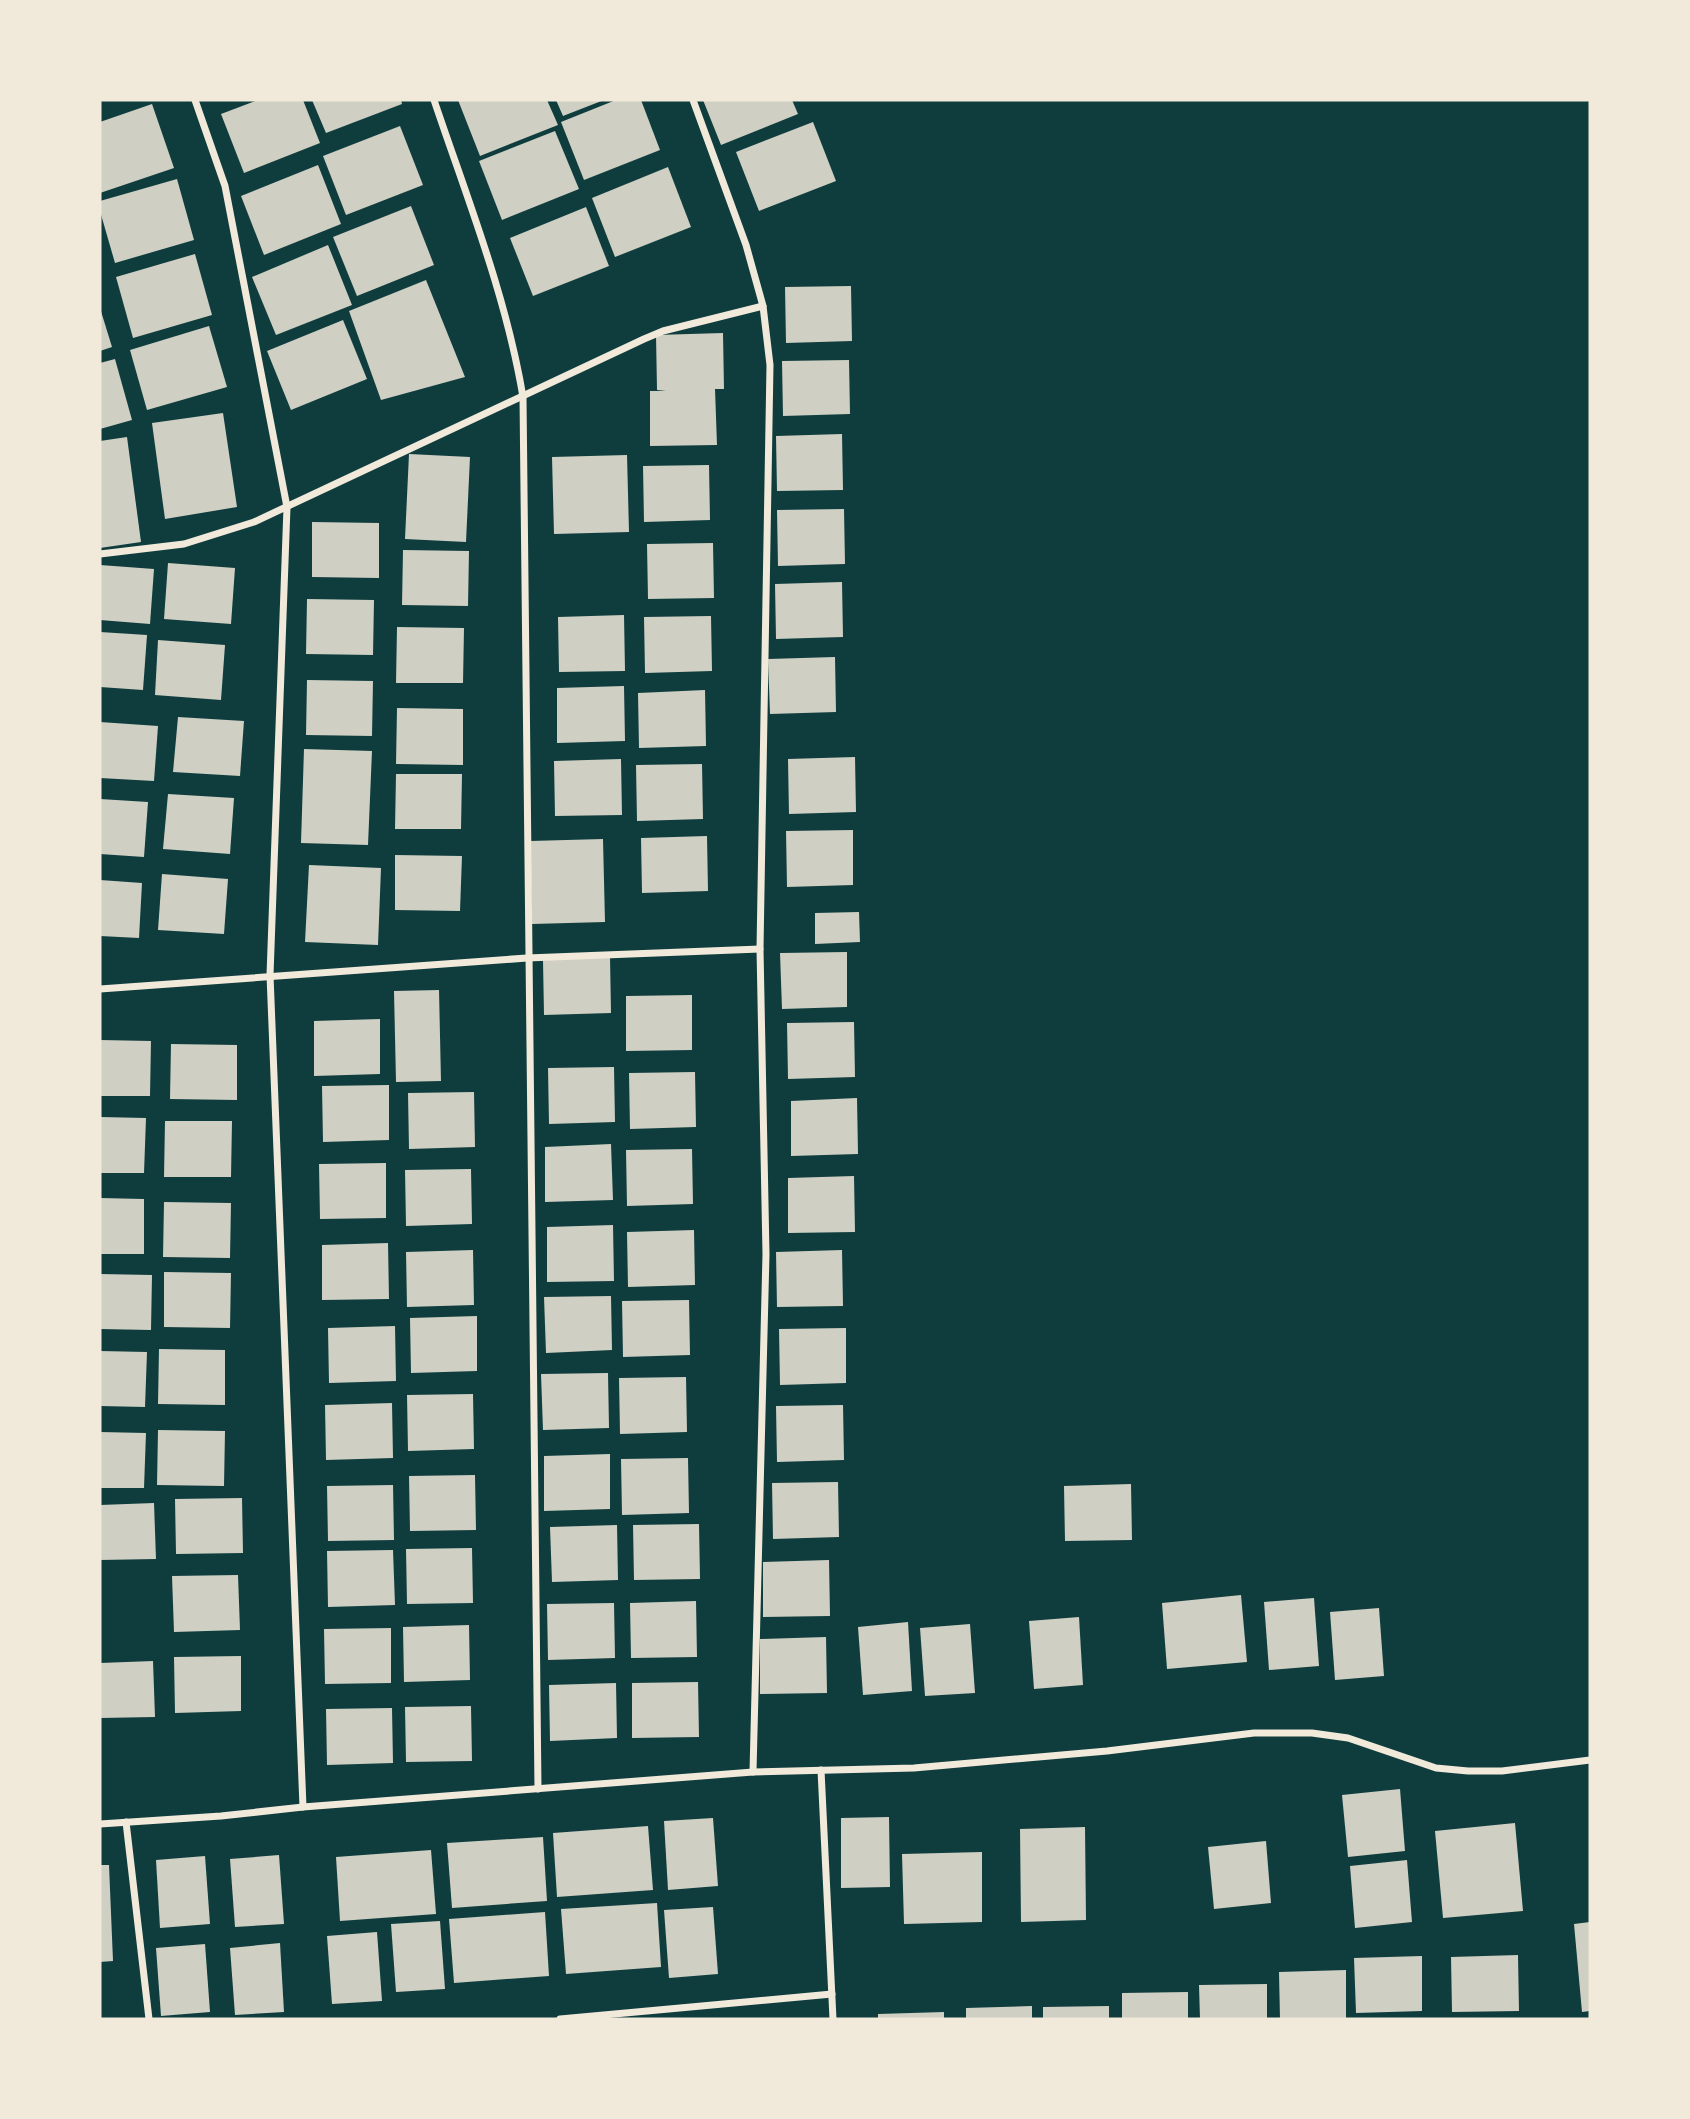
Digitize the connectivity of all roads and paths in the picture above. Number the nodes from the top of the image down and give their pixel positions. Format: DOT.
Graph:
graph roads {
  1 [pos="195,100"];
  2 [pos="433,100"];
  3 [pos="693,100"];
  4 [pos="763,306"];
  5 [pos="523,397"];
  6 [pos="287,507"];
  7 [pos="100,554"];
  8 [pos="760,949"];
  9 [pos="527,958"];
  10 [pos="270,975"];
  11 [pos="100,989"];
  12 [pos="1590,1760"];
  13 [pos="821,1770"];
  14 [pos="753,1772"];
  15 [pos="538,1789"];
  16 [pos="303,1807"];
  17 [pos="125,1822"];
  18 [pos="100,1824"];
  19 [pos="832,1994"];
  20 [pos="149,2019"];
  21 [pos="560,2019"];
  22 [pos="833,2019"];
  1 -- 6 [label="street"];
  2 -- 5 [label="street"];
  3 -- 4 [label="street"];
  4 -- 5 [label="street"];
  4 -- 8 [label="street"];
  5 -- 6 [label="street"];
  5 -- 9 [label="street"];
  6 -- 7 [label="street"];
  6 -- 10 [label="street"];
  8 -- 9 [label="street"];
  8 -- 14 [label="street"];
  9 -- 10 [label="street"];
  9 -- 15 [label="street"];
  10 -- 11 [label="street"];
  10 -- 16 [label="street"];
  12 -- 13 [label="street"];
  13 -- 14 [label="street"];
  13 -- 19 [label="street"];
  14 -- 15 [label="street"];
  15 -- 16 [label="street"];
  16 -- 17 [label="street"];
  17 -- 18 [label="street"];
  17 -- 20 [label="street"];
  19 -- 21 [label="street"];
  19 -- 22 [label="street"];
}
